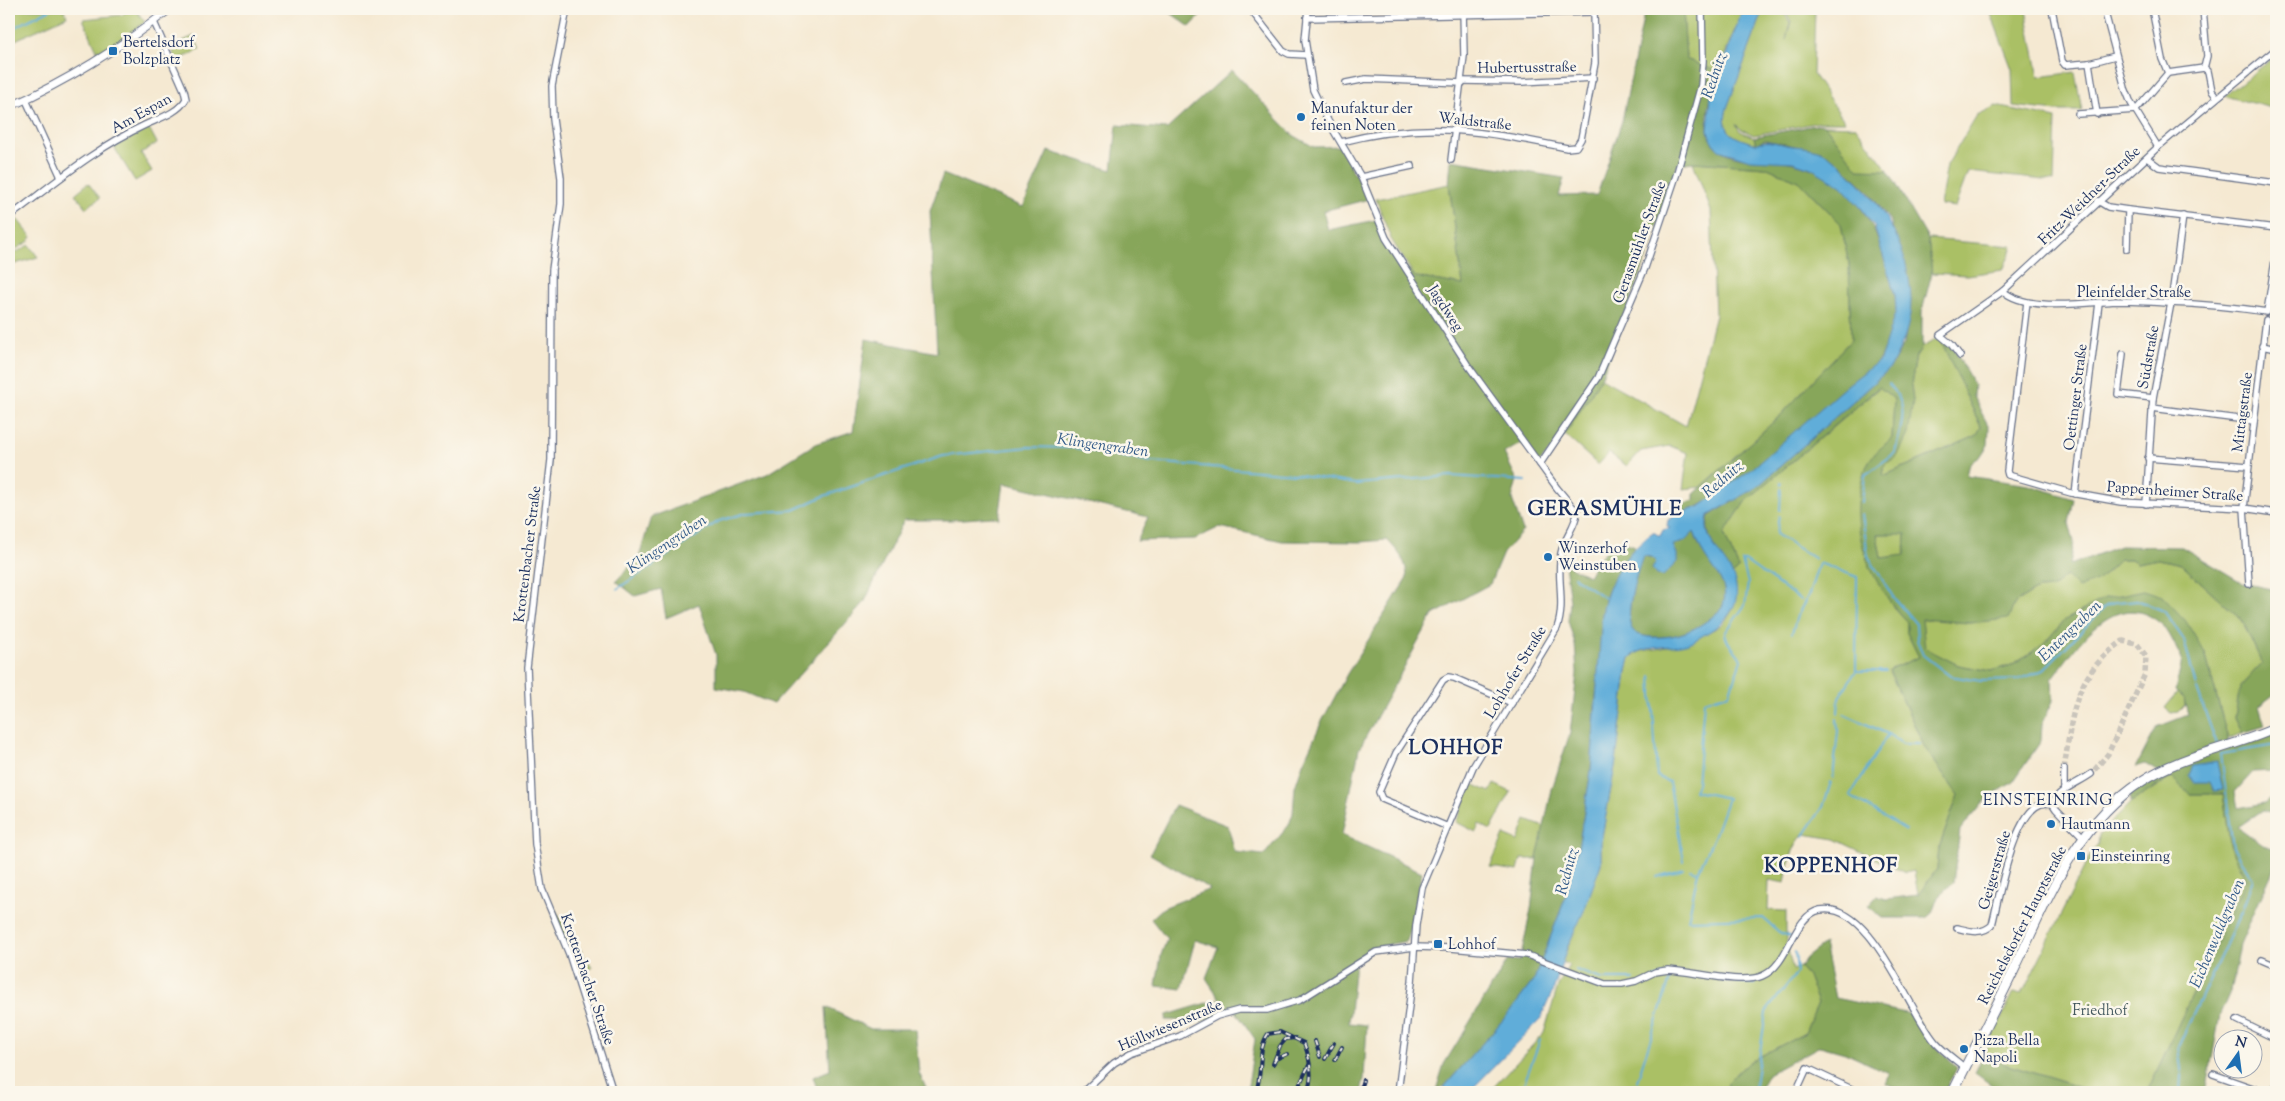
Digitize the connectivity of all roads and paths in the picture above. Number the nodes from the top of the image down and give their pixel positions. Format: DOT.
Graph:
graph roads {
  1 [pos="170,9"];
  2 [pos="567,9"];
  3 [pos="1250,9"];
  4 [pos="1308,9"];
  5 [pos="1702,9"];
  6 [pos="2052,9"];
  7 [pos="2104,9"];
  8 [pos="2152,9"];
  9 [pos="2203,9"];
  10 [pos="1594,10"];
  11 [pos="1463,12"];
  12 [pos="1307,18"];
  13 [pos="154,22"];
  14 [pos="2276,49"];
  15 [pos="1306,55"];
  16 [pos="2115,56"];
  17 [pos="2089,63"];
  18 [pos="2204,68"];
  19 [pos="2168,73"];
  20 [pos="1593,78"];
  21 [pos="1462,82"];
  22 [pos="1346,83"];
  23 [pos="2216,96"];
  24 [pos="26,100"];
  25 [pos="9,107"];
  26 [pos="2136,110"];
  27 [pos="2078,114"];
  28 [pos="2097,114"];
  29 [pos="1454,129"];
  30 [pos="1341,142"];
  31 [pos="2158,146"];
  32 [pos="2147,158"];
  33 [pos="1451,160"];
  34 [pos="1412,166"];
  35 [pos="61,177"];
  36 [pos="1361,177"];
  37 [pos="2276,183"];
  38 [pos="2098,201"];
  39 [pos="2128,210"];
  40 [pos="2183,216"];
  41 [pos="9,217"];
  42 [pos="2276,228"];
  43 [pos="2127,249"];
  44 [pos="2276,254"];
  45 [pos="2274,284"];
  46 [pos="2004,292"];
  47 [pos="2027,302"];
  48 [pos="2099,302"];
  49 [pos="2170,303"];
  50 [pos="2266,320"];
  51 [pos="2262,346"];
  52 [pos="2276,349"];
  53 [pos="2123,354"];
  54 [pos="1960,356"];
  55 [pos="2153,398"];
  56 [pos="2152,408"];
  57 [pos="2254,421"];
  58 [pos="2148,458"];
  59 [pos="1540,464"];
  60 [pos="2248,466"];
  61 [pos="2075,494"];
  62 [pos="2146,504"];
  63 [pos="2244,508"];
  64 [pos="2276,513"];
  65 [pos="1577,518"];
  66 [pos="2249,584"];
  67 [pos="1512,703"];
  68 [pos="2276,728"];
  69 [pos="2064,769"];
  70 [pos="2091,774"];
  71 [pos="2064,789"];
  72 [pos="2052,803"];
  73 [pos="1448,827"];
  74 [pos="2083,837"];
  75 [pos="1957,928"];
  76 [pos="1414,947"];
  77 [pos="2262,960"];
  78 [pos="2276,966"];
  79 [pos="2236,1020"];
  80 [pos="2276,1039"];
  81 [pos="1965,1068"];
  82 [pos="2224,1078"];
  83 [pos="2276,1086"];
  84 [pos="613,1092"];
  85 [pos="1082,1092"];
  86 [pos="1398,1092"];
  87 [pos="1796,1092"];
  88 [pos="1858,1092"];
  89 [pos="1953,1092"];
  90 [pos="2264,1092"];
  91 [pos="2274,1092"];
  1 -- 13 [label="street"];
  2 -- 84 [label="street, Krottenbacher Straße"];
  3 -- 15 [label="street"];
  4 -- 12 [label="street, Jagdweg"];
  5 -- 59 [label="street, Gerasmühler Straße"];
  6 -- 17 [label="street"];
  7 -- 16 [label="street"];
  8 -- 19 [label="street"];
  9 -- 18 [label="street"];
  10 -- 11 [label="street"];
  10 -- 20 [label="street"];
  11 -- 12 [label="street"];
  11 -- 21 [label="street"];
  12 -- 15 [label="street, Jagdweg"];
  13 -- 24 [label="street"];
  13 -- 35 [label="street, Am Espan"];
  14 -- 23 [label="street, Fritz-Weidner-Straße"];
  15 -- 30 [label="street, Jagdweg"];
  16 -- 17 [label="street"];
  16 -- 26 [label="street"];
  17 -- 28 [label="street"];
  18 -- 19 [label="street"];
  18 -- 23 [label="street"];
  19 -- 26 [label="street"];
  20 -- 21 [label="street, Hubertusstraße"];
  20 -- 29 [label="street, Waldstraße"];
  21 -- 22 [label="street, Hubertusstraße"];
  21 -- 29 [label="street"];
  23 -- 31 [label="street, Fritz-Weidner-Straße"];
  24 -- 25 [label="street"];
  24 -- 35 [label="street"];
  26 -- 28 [label="street"];
  26 -- 31 [label="street"];
  27 -- 28 [label="street"];
  29 -- 30 [label="street, Waldstraße"];
  29 -- 33 [label="street"];
  30 -- 36 [label="street, Jagdweg"];
  31 -- 32 [label="street, Fritz-Weidner-Straße"];
  32 -- 37 [label="street"];
  32 -- 38 [label="street, Fritz-Weidner-Straße"];
  34 -- 36 [label="street"];
  35 -- 41 [label="street, Am Espan"];
  36 -- 59 [label="street, Jagdweg"];
  38 -- 39 [label="street"];
  38 -- 46 [label="street, Fritz-Weidner-Straße"];
  39 -- 40 [label="street"];
  39 -- 43 [label="street"];
  40 -- 42 [label="street"];
  40 -- 49 [label="street, Südstraße"];
  44 -- 45 [label="street"];
  45 -- 49 [label="street, Pleinfelder Straße"];
  46 -- 47 [label="street, Pleinfelder Straße"];
  46 -- 54 [label="street, Fritz-Weidner-Straße"];
  47 -- 48 [label="street, Pleinfelder Straße"];
  47 -- 61 [label="street, Pappenheimer Straße"];
  48 -- 49 [label="street, Pleinfelder Straße"];
  48 -- 61 [label="street, Oettinger Straße"];
  49 -- 55 [label="street, Südstraße"];
  50 -- 51 [label="street, Mittagstraße"];
  51 -- 52 [label="street"];
  51 -- 57 [label="street, Mittagstraße"];
  53 -- 55 [label="street"];
  55 -- 56 [label="street, Südstraße"];
  56 -- 57 [label="street"];
  56 -- 58 [label="street, Südstraße"];
  57 -- 60 [label="street, Mittagstraße"];
  58 -- 60 [label="street"];
  58 -- 62 [label="street, Südstraße"];
  59 -- 65 [label="street, Jagdweg"];
  60 -- 63 [label="street, Mittagstraße"];
  61 -- 62 [label="street, Pappenheimer Straße"];
  62 -- 63 [label="street, Pappenheimer Straße"];
  63 -- 64 [label="street, Pappenheimer Straße"];
  63 -- 66 [label="street, Mittagstraße"];
  65 -- 67 [label="street, Lohhofer Straße"];
  67 -- 73 [label="street, Lohhofer Straße"];
  67 -- 73 [label="street"];
  68 -- 74 [label="main road, Reichelsdorfer Hauptstraße"];
  69 -- 71 [label="street"];
  70 -- 71 [label="street"];
  71 -- 72 [label="street"];
  72 -- 74 [label="street"];
  72 -- 75 [label="street, Geigerstraße"];
  73 -- 76 [label="street, Lohhofer Straße"];
  74 -- 81 [label="main road, Reichelsdorfer Hauptstraße"];
  76 -- 81 [label="street, Höllwiesenstraße"];
  76 -- 85 [label="street, Höllwiesenstraße"];
  76 -- 86 [label="street, Lohhofer Straße"];
  77 -- 78 [label="street"];
  79 -- 80 [label="street"];
  81 -- 89 [label="main road, Reichelsdorfer Hauptstraße"];
  82 -- 90 [label="street"];
  83 -- 91 [label="street"];
  87 -- 88 [label="street"];
}
